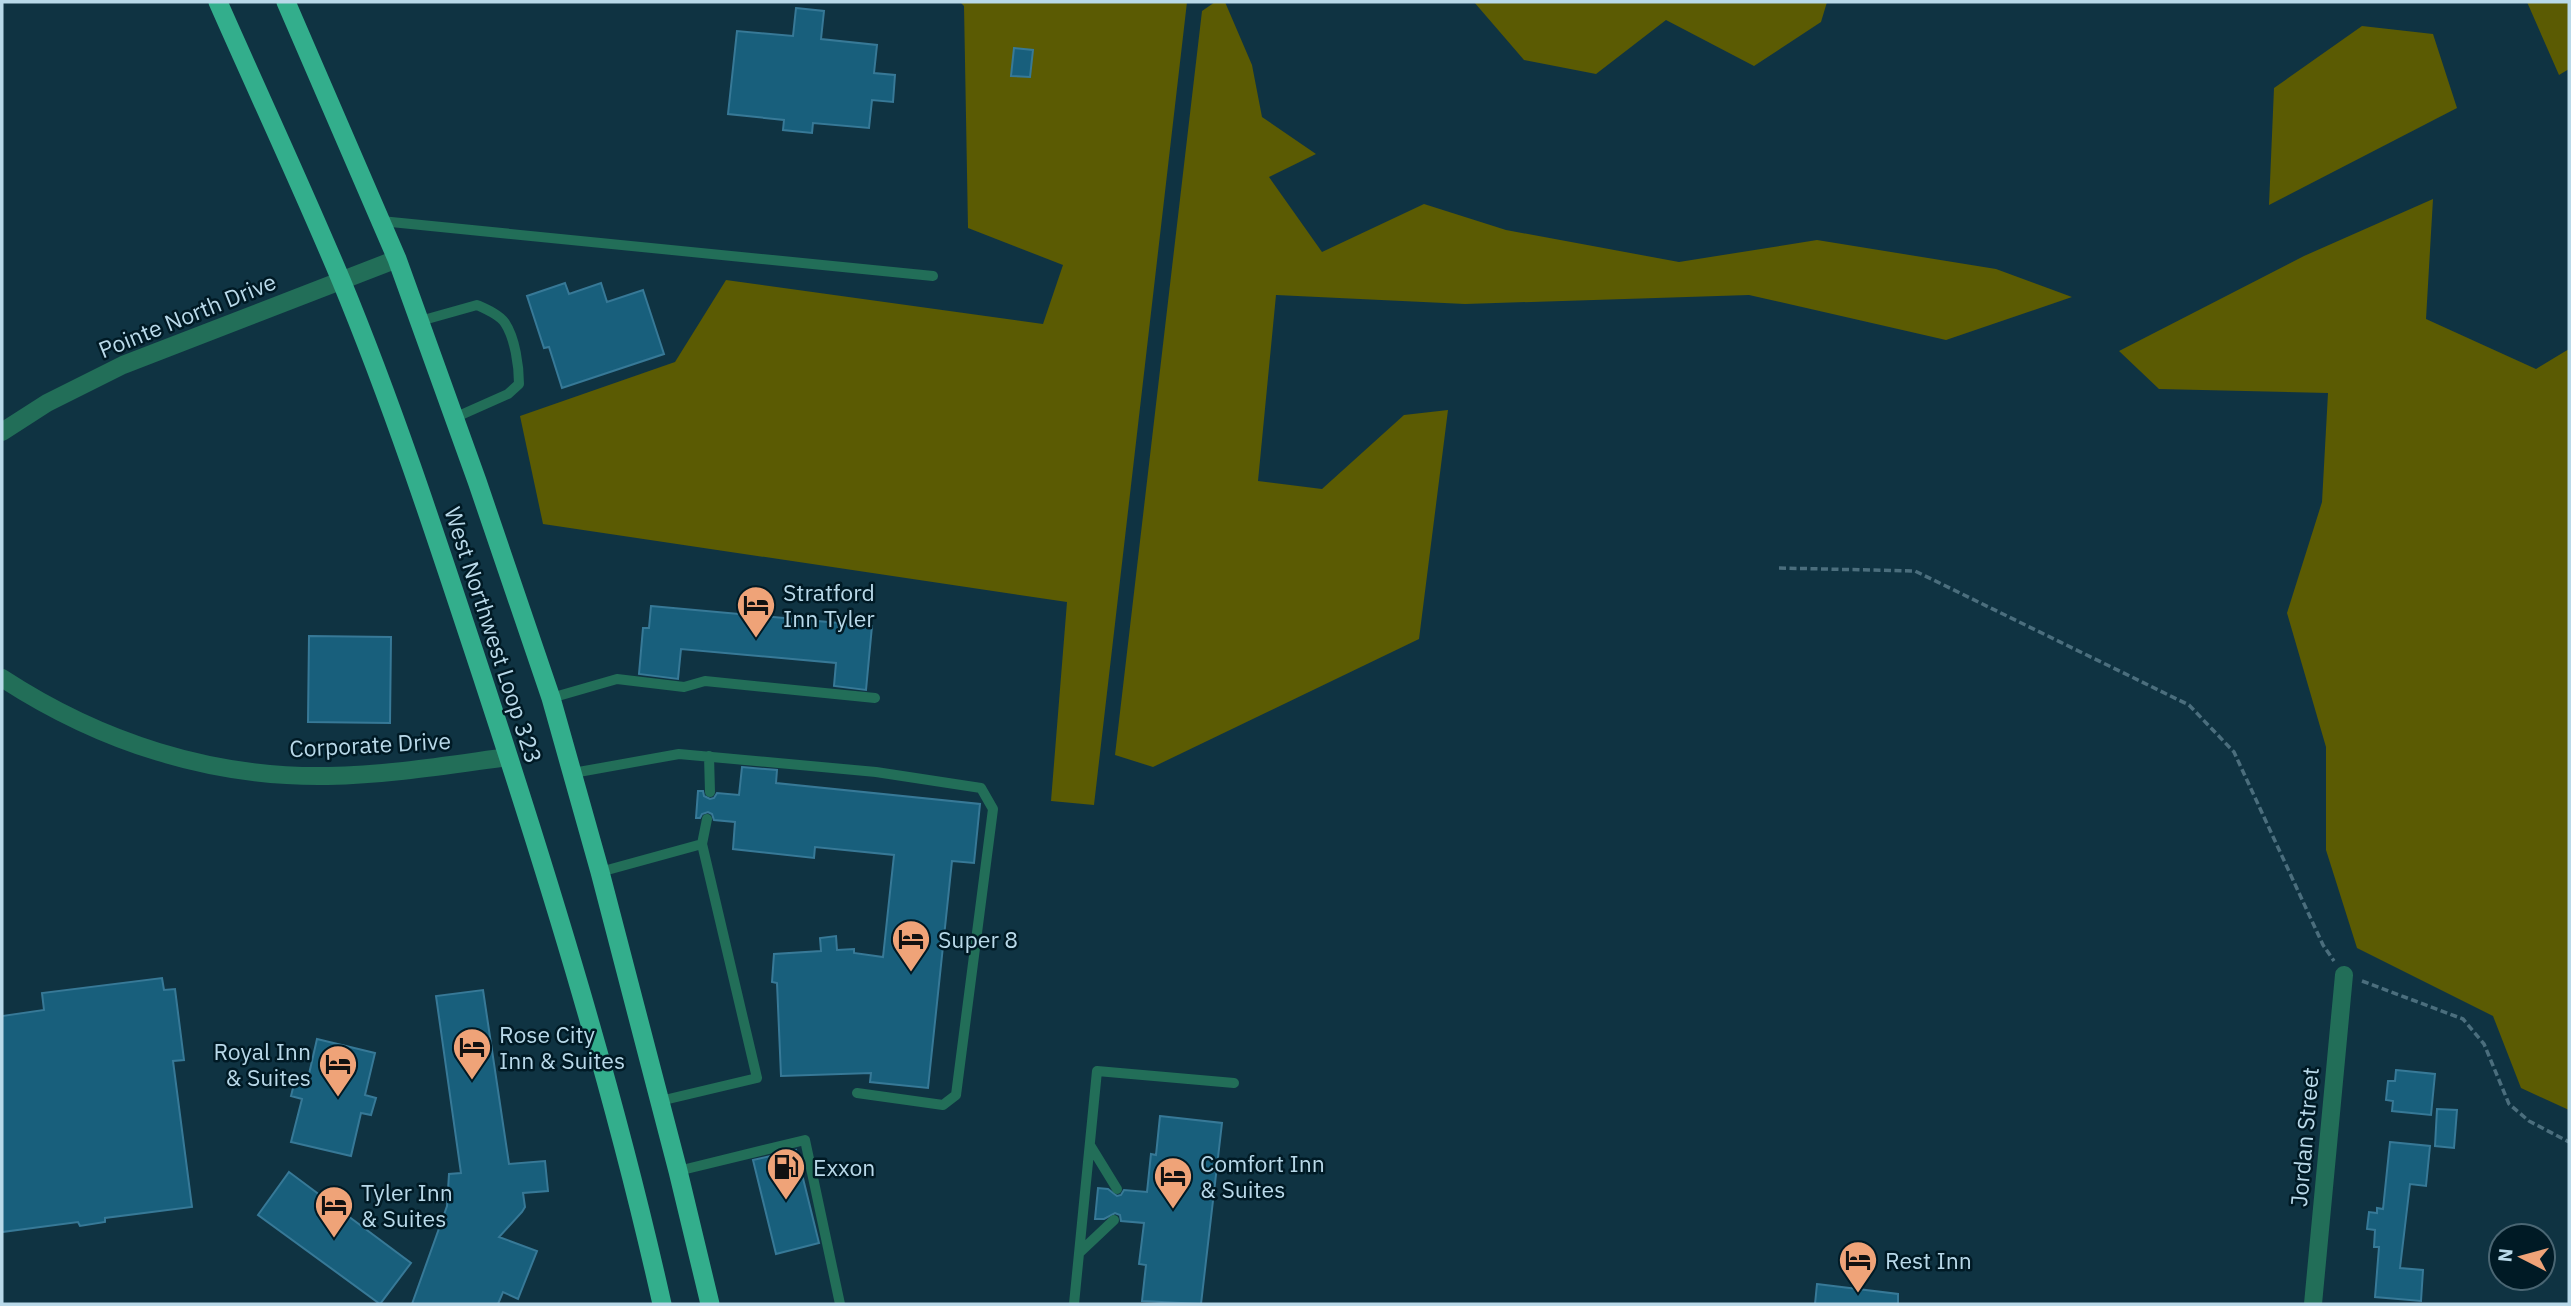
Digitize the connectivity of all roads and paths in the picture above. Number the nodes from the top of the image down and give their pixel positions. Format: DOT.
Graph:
graph roads {
  1 [pos="218,2"];
  2 [pos="286,2"];
  3 [pos="381,221"];
  4 [pos="397,259"];
  5 [pos="933,276"];
  6 [pos="341,281"];
  7 [pos="420,321"];
  8 [pos="454,418"];
  9 [pos="2,432"];
  10 [pos="1779,568"];
  11 [pos="2,678"];
  12 [pos="551,698"];
  13 [pos="874,698"];
  14 [pos="508,757"];
  15 [pos="709,757"];
  16 [pos="573,773"];
  17 [pos="710,792"];
  18 [pos="707,819"];
  19 [pos="702,844"];
  20 [pos="600,872"];
  21 [pos="2344,975"];
  22 [pos="1234,1083"];
  23 [pos="857,1093"];
  24 [pos="660,1101"];
  25 [pos="2569,1142"];
  26 [pos="1090,1144"];
  27 [pos="678,1171"];
  28 [pos="1117,1189"];
  29 [pos="1114,1220"];
  30 [pos="1079,1253"];
  31 [pos="655,1274"];
  32 [pos="649,1304"];
  33 [pos="662,1304"];
  34 [pos="710,1304"];
  35 [pos="840,1304"];
  36 [pos="1074,1304"];
  37 [pos="2314,1304"];
  1 -- 6 [label="highway, West Northwest Loop 323"];
  2 -- 3 [label="highway, West Northwest Loop 323"];
  3 -- 4 [label="highway, West Northwest Loop 323"];
  3 -- 5 [label="lane"];
  4 -- 6 [label="street, Pointe North Drive"];
  4 -- 7 [label="highway, West Northwest Loop 323"];
  6 -- 9 [label="street, Pointe North Drive"];
  6 -- 14 [label="highway, West Northwest Loop 323"];
  7 -- 8 [label="highway, West Northwest Loop 323"];
  7 -- 8 [label="lane"];
  8 -- 12 [label="highway, West Northwest Loop 323"];
  10 -- 21 [label="path"];
  11 -- 14 [label="street, Corporate Drive"];
  12 -- 13 [label="lane"];
  12 -- 16 [label="highway, West Northwest Loop 323"];
  14 -- 31 [label="highway, West Northwest Loop 323"];
  15 -- 16 [label="lane"];
  15 -- 17 [label="lane"];
  15 -- 23 [label="lane"];
  16 -- 20 [label="highway, West Northwest Loop 323"];
  18 -- 19 [label="lane"];
  19 -- 20 [label="lane"];
  19 -- 24 [label="lane"];
  20 -- 24 [label="highway, West Northwest Loop 323"];
  21 -- 25 [label="path"];
  21 -- 37 [label="street, Jordan Street"];
  22 -- 26 [label="lane"];
  24 -- 27 [label="highway, West Northwest Loop 323"];
  26 -- 28 [label="lane"];
  26 -- 30 [label="lane"];
  27 -- 34 [label="highway, West Northwest Loop 323"];
  27 -- 35 [label="lane"];
  29 -- 30 [label="lane"];
  30 -- 36 [label="lane"];
  31 -- 32 [label="highway"];
  31 -- 33 [label="highway, West Northwest Loop 323"];
}
